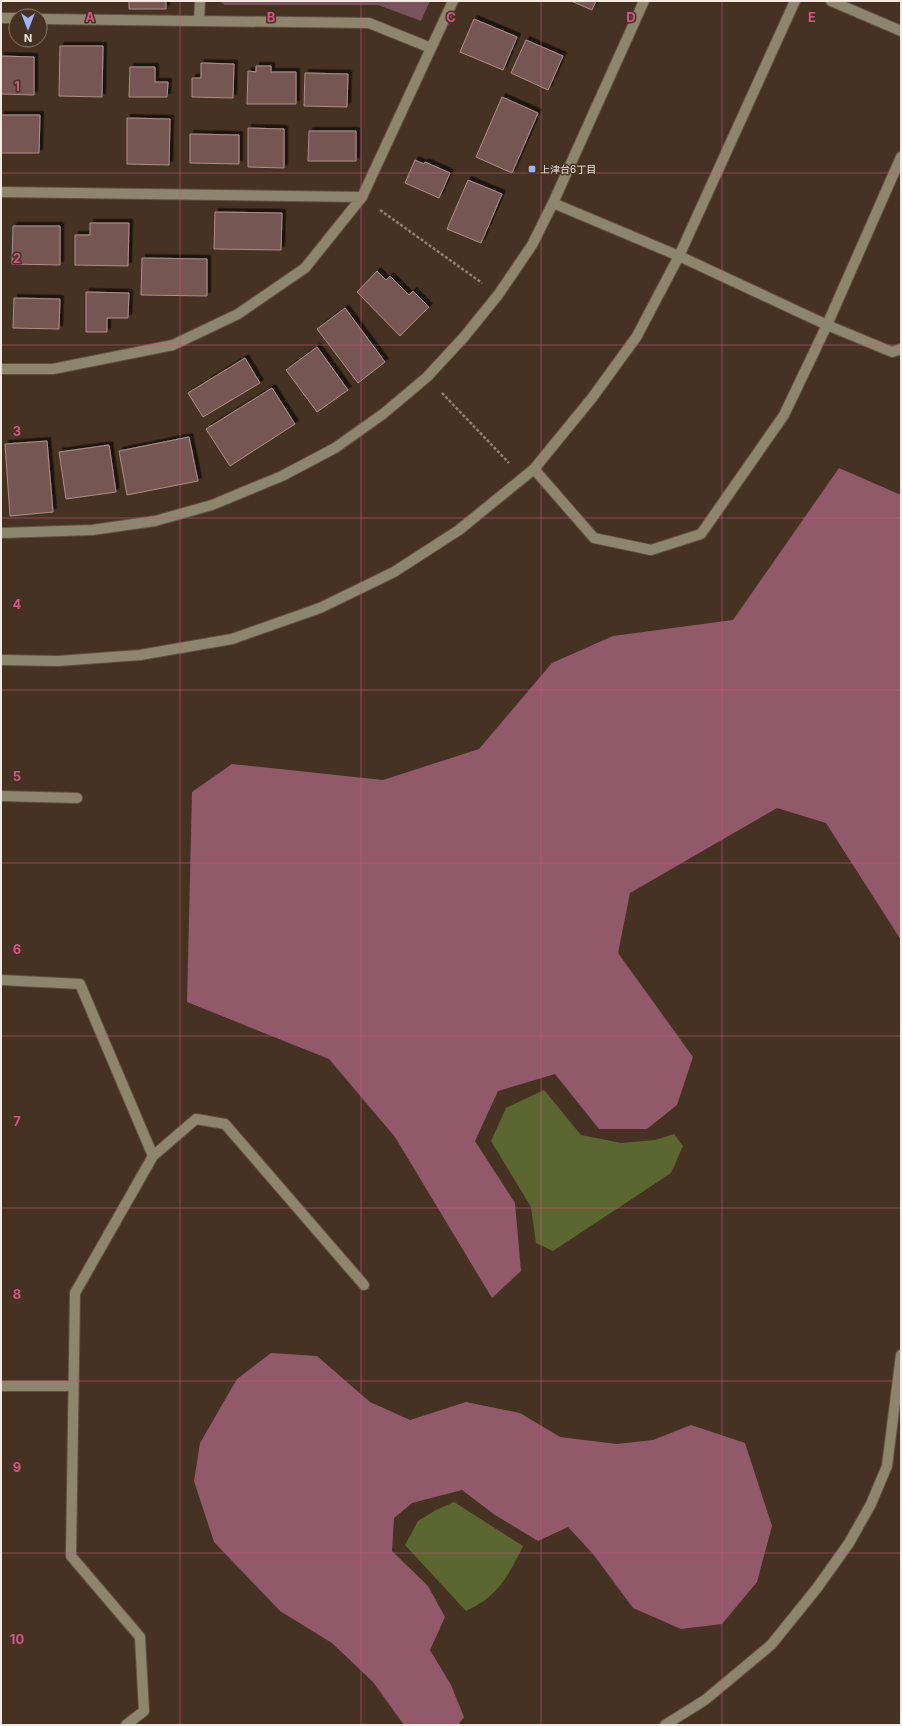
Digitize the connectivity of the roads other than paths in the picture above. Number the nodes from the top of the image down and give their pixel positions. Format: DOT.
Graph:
graph roads {
  1 [pos="200,1"];
  2 [pos="453,1"];
  3 [pos="644,1"];
  4 [pos="794,1"];
  5 [pos="830,1"];
  6 [pos="48,19"];
  7 [pos="199,21"];
  8 [pos="901,32"];
  9 [pos="431,48"];
  10 [pos="901,157"];
  11 [pos="1,192"];
  12 [pos="362,197"];
  13 [pos="553,203"];
  14 [pos="679,256"];
  15 [pos="827,325"];
  16 [pos="901,349"];
  17 [pos="1,369"];
  18 [pos="534,470"];
  19 [pos="1,533"];
  20 [pos="1,660"];
  21 [pos="1,796"];
  22 [pos="77,798"];
  23 [pos="1,980"];
  24 [pos="153,1156"];
  25 [pos="364,1285"];
  26 [pos="901,1355"];
  27 [pos="1,1386"];
  28 [pos="73,1386"];
  29 [pos="126,1725"];
  30 [pos="665,1725"];
  1 -- 7 [label="street"];
  2 -- 9 [label="street"];
  3 -- 13 [label="street"];
  4 -- 14 [label="street"];
  5 -- 8 [label="street"];
  6 -- 7 [label="street"];
  7 -- 9 [label="street"];
  9 -- 12 [label="street"];
  10 -- 15 [label="street"];
  11 -- 12 [label="street"];
  12 -- 17 [label="street"];
  13 -- 14 [label="street"];
  13 -- 19 [label="street"];
  14 -- 15 [label="street"];
  14 -- 18 [label="street"];
  15 -- 16 [label="street"];
  15 -- 18 [label="street"];
  18 -- 20 [label="street"];
  21 -- 22 [label="street"];
  23 -- 24 [label="street"];
  24 -- 25 [label="street"];
  24 -- 28 [label="street"];
  26 -- 30 [label="street"];
  27 -- 28 [label="street"];
  28 -- 29 [label="street"];
}
